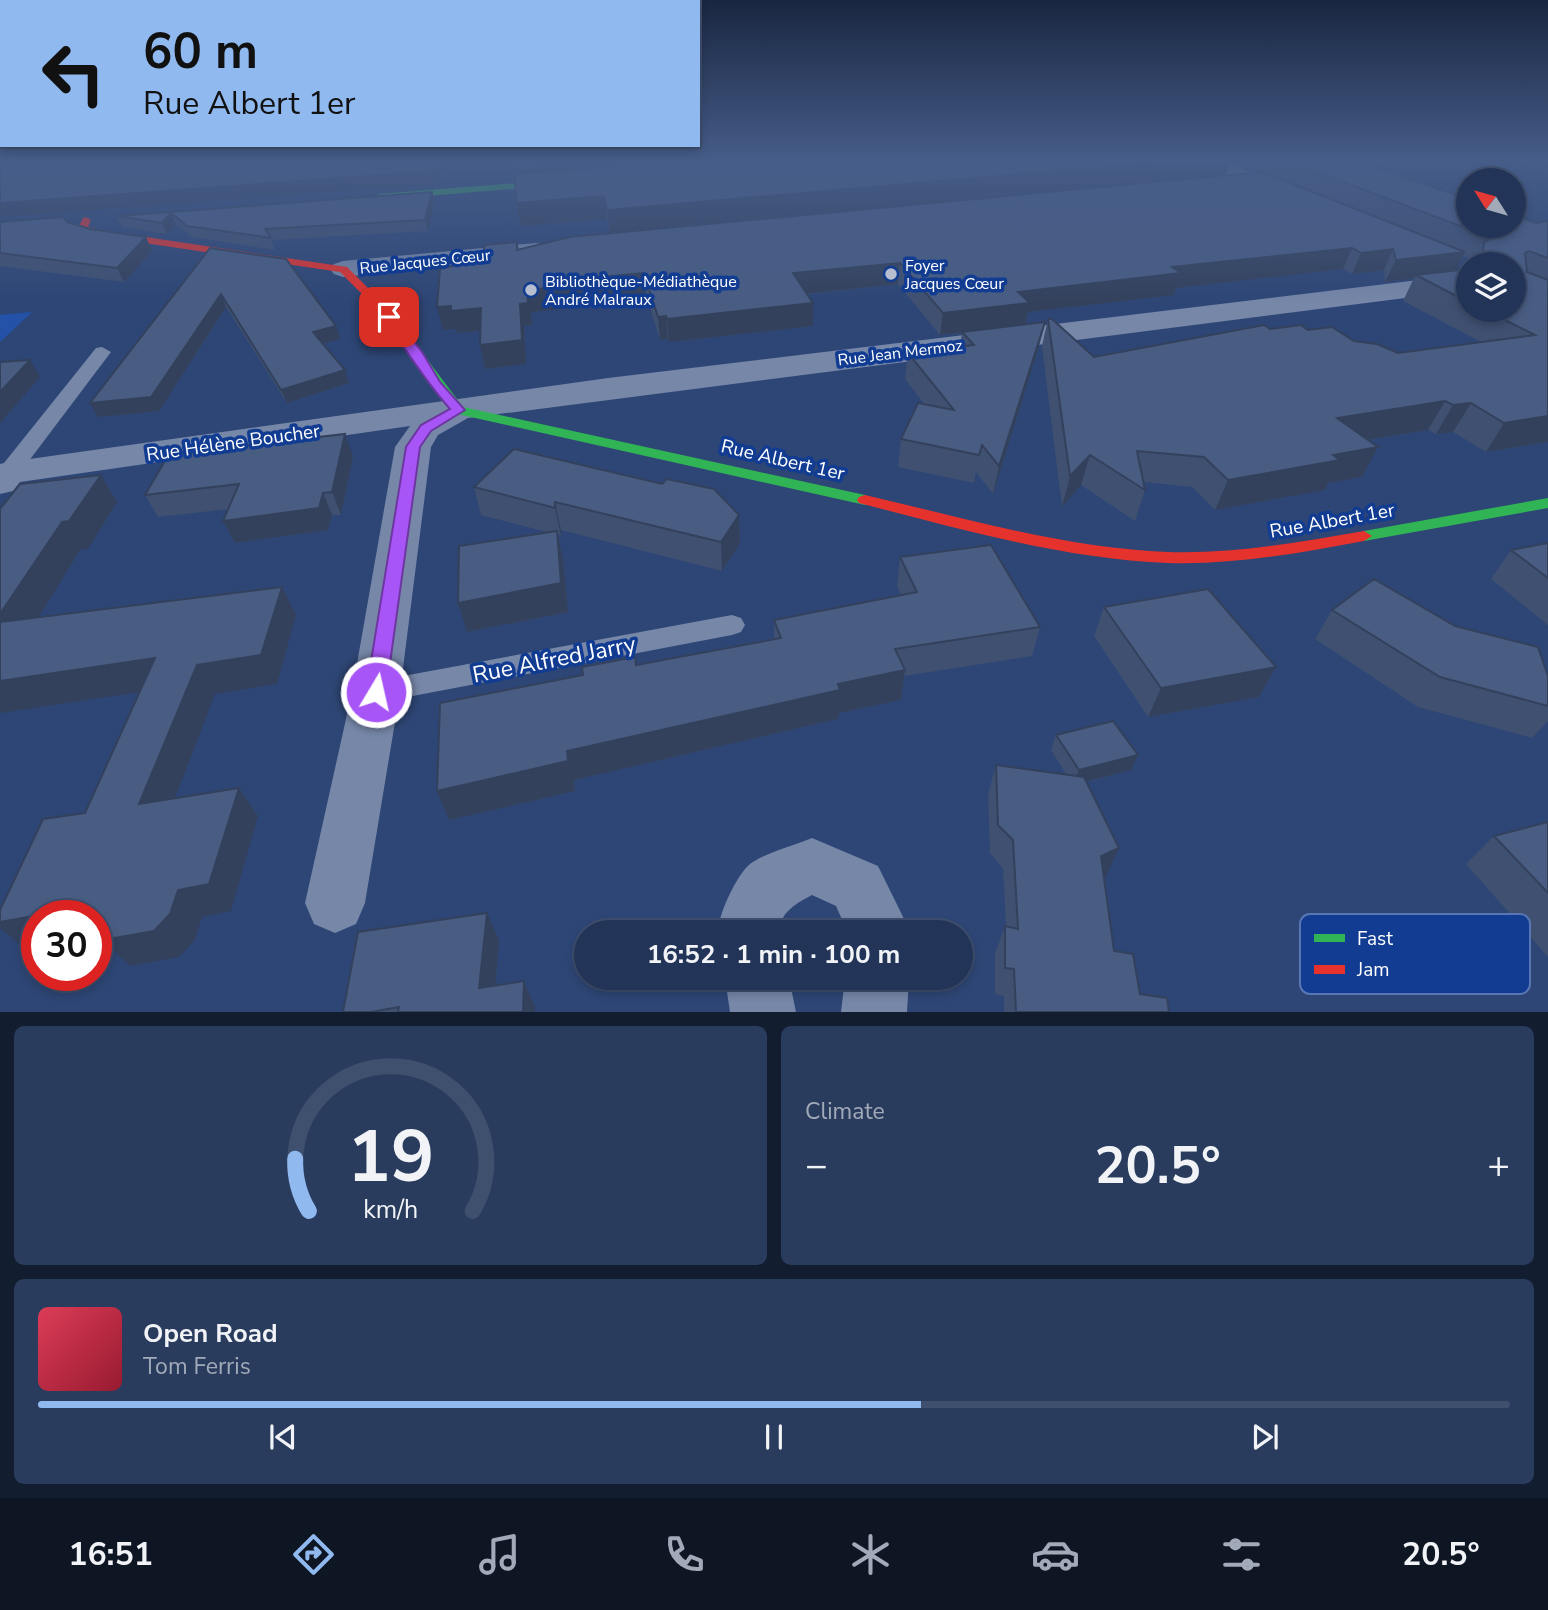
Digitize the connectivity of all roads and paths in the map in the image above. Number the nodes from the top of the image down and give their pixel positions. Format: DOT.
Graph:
graph roads {
  1 [pos="109,218"];
  2 [pos="86,220"];
  3 [pos="62,222"];
  4 [pos="554,248"];
  5 [pos="344,269"];
  6 [pos="1456,272"];
  7 [pos="102,352"];
  8 [pos="458,410"];
  9 [pos="4,478"];
  10 [pos="1548,503"];
  11 [pos="732,625"];
  12 [pos="376,692"];
  13 [pos="335,903"];
  14 [pos="750,920"];
  15 [pos="874,920"];
  16 [pos="759,990"];
  17 [pos="876,990"];
  18 [pos="763,1012"];
  19 [pos="874,1012"];
  1 -- 2 [label="street"];
  2 -- 3 [label="street"];
  2 -- 5 [label="street"];
  4 -- 5 [label="street, Rue Jacques Cœur"];
  5 -- 8 [label="street"];
  6 -- 8 [label="street, Rue Jean Mermoz"];
  7 -- 9 [label="lane, Rue Hélène Boucher"];
  8 -- 9 [label="street, Rue Hélène Boucher"];
  8 -- 10 [label="street, Rue Albert 1er"];
  8 -- 12 [label="street"];
  11 -- 12 [label="lane, Rue Alfred Jarry"];
  12 -- 13 [label="street"];
  14 -- 15 [label="street"];
  16 -- 18 [label="street"];
  17 -- 19 [label="street"];
}
